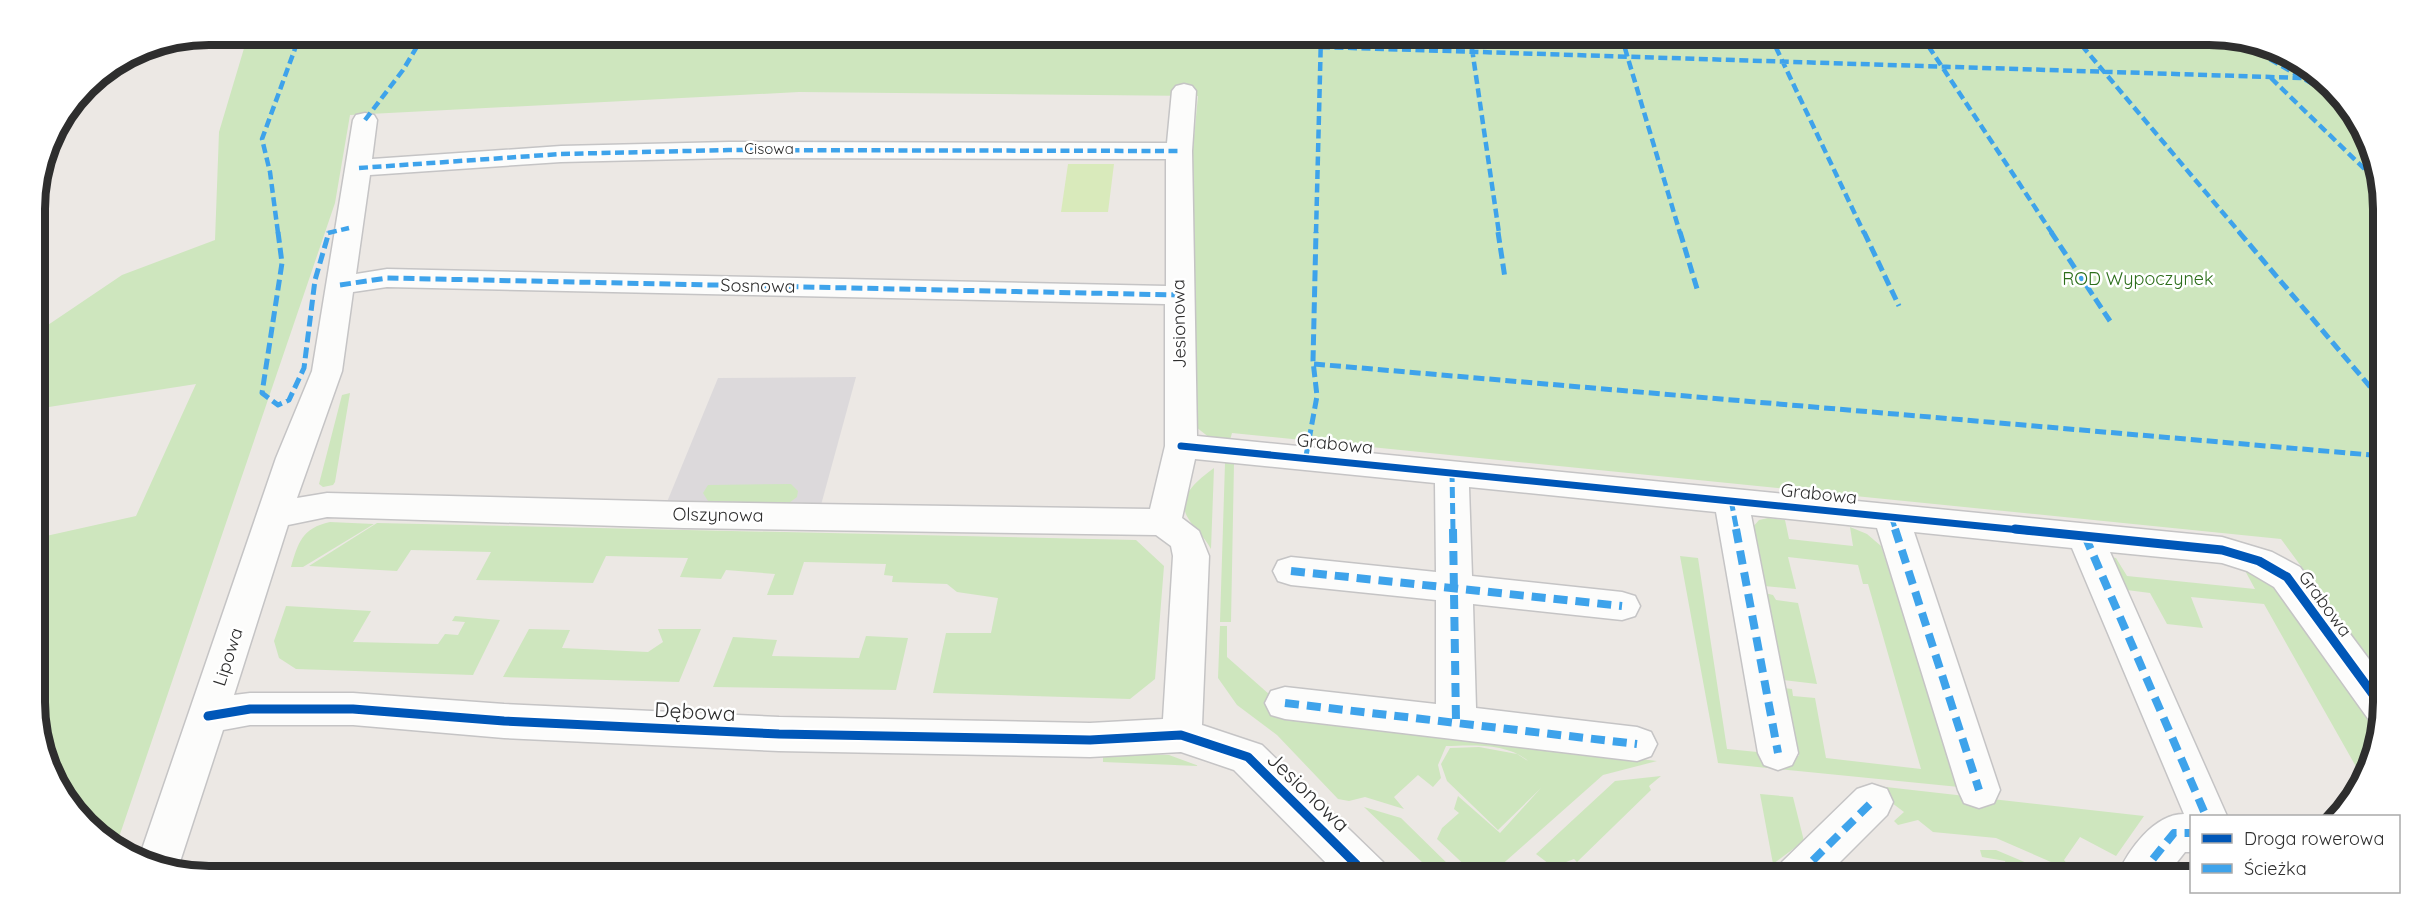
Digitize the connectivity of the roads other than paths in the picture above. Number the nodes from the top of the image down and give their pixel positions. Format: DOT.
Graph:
graph roads {
  1 [pos="1184,91"];
  2 [pos="365,120"];
  3 [pos="1179,151"];
  4 [pos="359,168"];
  5 [pos="340,285"];
  6 [pos="1178,295"];
  7 [pos="1180,446"];
  8 [pos="1452,471"];
  9 [pos="1731,500"];
  10 [pos="274,515"];
  11 [pos="1891,516"];
  12 [pos="1164,522"];
  13 [pos="2085,536"];
  14 [pos="1291,571"];
  15 [pos="1454,586"];
  16 [pos="1622,606"];
  17 [pos="2373,694"];
  18 [pos="1285,703"];
  19 [pos="208,716"];
  20 [pos="1456,722"];
  21 [pos="1181,735"];
  22 [pos="1637,744"];
  23 [pos="1778,753"];
  24 [pos="1979,790"];
  25 [pos="1872,802"];
  26 [pos="2195,815"];
  27 [pos="2190,827"];
  28 [pos="160,858"];
  29 [pos="1358,866"];
  30 [pos="1807,866"];
  31 [pos="2147,866"];
  1 -- 3 [label="street, Jesionowa"];
  2 -- 4 [label="street, Lipowa"];
  3 -- 4 [label="street, Cisowa"];
  3 -- 6 [label="street, Jesionowa"];
  4 -- 5 [label="street, Lipowa"];
  5 -- 6 [label="street, Sosnowa"];
  5 -- 10 [label="street, Lipowa"];
  6 -- 7 [label="street, Jesionowa"];
  7 -- 8 [label="street, Grabowa"];
  7 -- 12 [label="street, Jesionowa"];
  8 -- 9 [label="street, Grabowa"];
  8 -- 15 [label="street"];
  9 -- 11 [label="street, Grabowa"];
  9 -- 23 [label="street"];
  10 -- 12 [label="street, Olszynowa"];
  10 -- 19 [label="street, Lipowa"];
  11 -- 13 [label="street, Grabowa"];
  11 -- 24 [label="street"];
  12 -- 21 [label="street"];
  13 -- 17 [label="street, Grabowa"];
  13 -- 26 [label="street"];
  14 -- 15 [label="street"];
  15 -- 16 [label="street"];
  15 -- 20 [label="street"];
  18 -- 20 [label="street"];
  19 -- 21 [label="street, Dębowa"];
  19 -- 28 [label="street, Lipowa"];
  20 -- 22 [label="street"];
  21 -- 29 [label="street, Jesionowa"];
  25 -- 30 [label="street"];
  27 -- 31 [label="street"];
}
